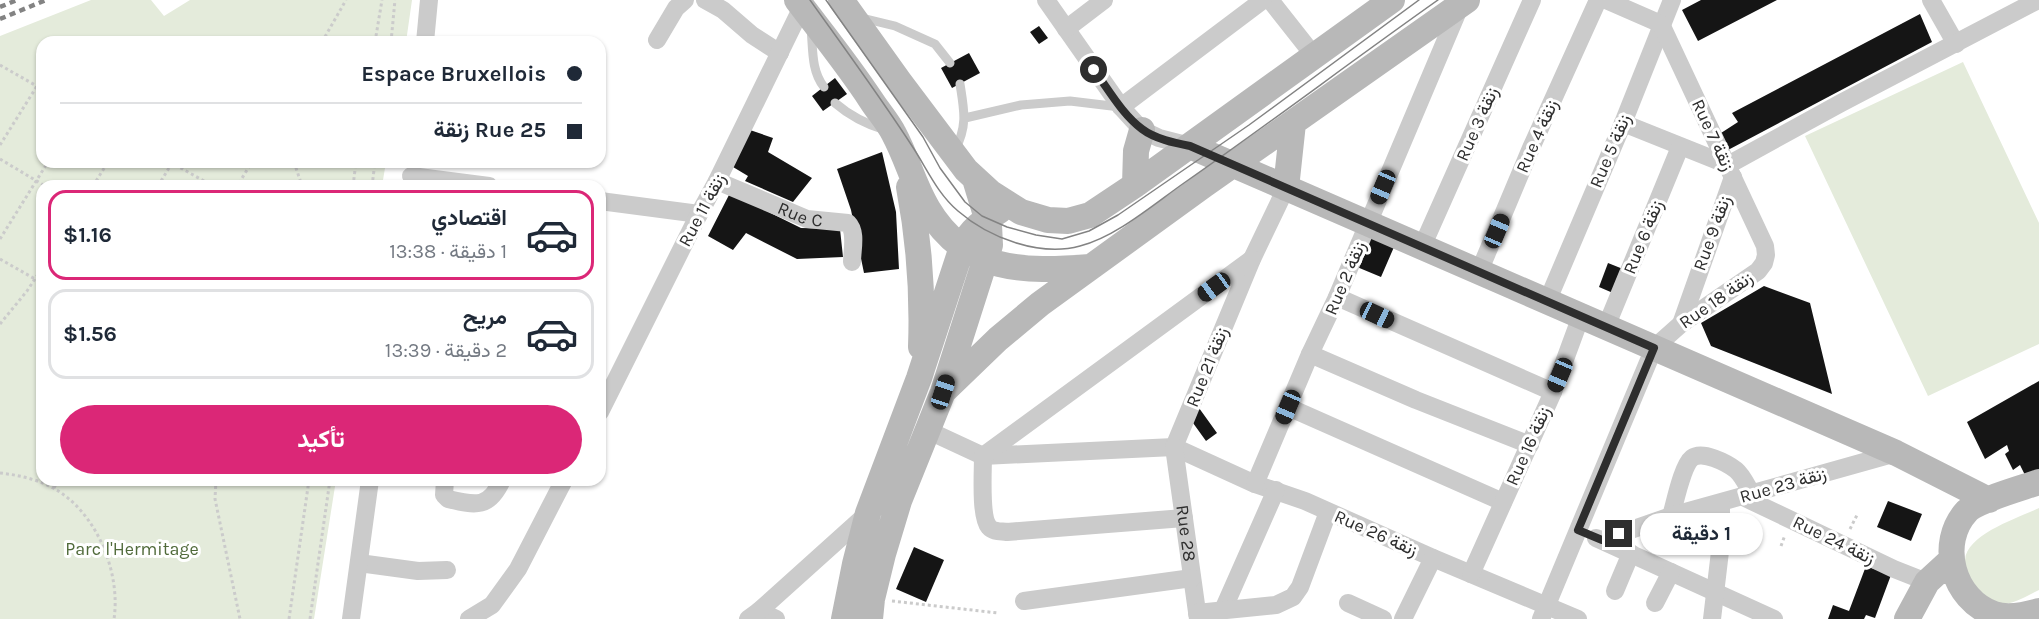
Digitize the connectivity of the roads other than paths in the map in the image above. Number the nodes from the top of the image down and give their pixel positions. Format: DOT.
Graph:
graph roads {
  1 [pos="429,0"];
  2 [pos="685,0"];
  3 [pos="705,0"];
  4 [pos="1046,0"];
  5 [pos="1104,0"];
  6 [pos="1263,0"];
  7 [pos="1270,0"];
  8 [pos="1392,0"];
  9 [pos="1532,0"];
  10 [pos="1598,0"];
  11 [pos="1606,0"];
  12 [pos="1672,0"];
  13 [pos="1931,0"];
  14 [pos="2038,0"];
  15 [pos="1464,2"];
  16 [pos="803,8"];
  17 [pos="847,8"];
  18 [pos="1661,24"];
  19 [pos="1066,29"];
  20 [pos="426,36"];
  21 [pos="657,40"];
  22 [pos="1956,44"];
  23 [pos="780,53"];
  24 [pos="1315,57"];
  25 [pos="950,63"];
  26 [pos="960,84"];
  27 [pos="824,87"];
  28 [pos="835,103"];
  29 [pos="1121,107"];
  30 [pos="965,118"];
  31 [pos="1293,123"];
  32 [pos="1623,123"];
  33 [pos="1142,129"];
  34 [pos="898,143"];
  35 [pos="1190,146"];
  36 [pos="1680,147"];
  37 [pos="953,154"];
  38 [pos="1233,165"];
  39 [pos="1730,171"];
  40 [pos="411,175"];
  41 [pos="975,178"];
  42 [pos="446,180"];
  43 [pos="717,181"];
  44 [pos="1134,185"];
  45 [pos="1286,188"];
  46 [pos="606,202"];
  47 [pos="1011,206"];
  48 [pos="699,214"];
  49 [pos="987,219"];
  50 [pos="1368,224"];
  51 [pos="1765,246"];
  52 [pos="962,247"];
  53 [pos="1422,247"];
  54 [pos="1252,259"];
  55 [pos="986,261"];
  56 [pos="852,262"];
  57 [pos="1091,267"];
  58 [pos="1479,272"];
  59 [pos="1337,297"];
  60 [pos="1547,302"];
  61 [pos="1581,316"];
  62 [pos="1681,324"];
  63 [pos="1606,327"];
  64 [pos="1654,348"];
  65 [pos="1310,354"];
  66 [pos="920,378"];
  67 [pos="606,390"];
  68 [pos="943,392"];
  69 [pos="1552,392"];
  70 [pos="1288,407"];
  71 [pos="927,430"];
  72 [pos="1530,446"];
  73 [pos="1174,447"];
  74 [pos="1896,453"];
  75 [pos="982,456"];
  76 [pos="2039,482"];
  77 [pos="1255,484"];
  78 [pos="369,486"];
  79 [pos="445,486"];
  80 [pos="499,486"];
  81 [pos="561,486"];
  82 [pos="1276,490"];
  83 [pos="1747,495"];
  84 [pos="1989,500"];
  85 [pos="1503,502"];
  86 [pos="1721,503"];
  87 [pos="1328,512"];
  88 [pos="868,513"];
  89 [pos="1671,516"];
  90 [pos="1184,518"];
  91 [pos="1578,530"];
  92 [pos="1602,540"];
  93 [pos="1631,553"];
  94 [pos="1433,558"];
  95 [pos="1951,560"];
  96 [pos="359,563"];
  97 [pos="447,570"];
  98 [pos="1671,572"];
  99 [pos="1471,574"];
  100 [pos="1192,578"];
  101 [pos="1927,582"];
  102 [pos="1615,591"];
  103 [pos="1717,592"];
  104 [pos="1023,601"];
  105 [pos="1348,603"];
  106 [pos="1655,603"];
  107 [pos="871,609"];
  108 [pos="1223,610"];
  109 [pos="2039,611"];
  110 [pos="1278,612"];
  111 [pos="1544,613"];
  112 [pos="761,616"];
  113 [pos="1198,616"];
  114 [pos="1998,617"];
  115 [pos="351,619"];
  116 [pos="469,619"];
  117 [pos="844,619"];
  118 [pos="1383,619"];
  119 [pos="1403,619"];
  120 [pos="1578,619"];
  121 [pos="1712,619"];
  122 [pos="1774,619"];
  123 [pos="1907,619"];
  1 -- 20 [label="street"];
  2 -- 21 [label="street"];
  3 -- 23 [label="street"];
  4 -- 19 [label="street"];
  5 -- 19 [label="street"];
  6 -- 29 [label="street"];
  7 -- 24 [label="street"];
  8 -- 24 [label="main road"];
  9 -- 53 [label="street, Rue 3 زنقة"];
  10 -- 58 [label="street, Rue 4 زنقة"];
  11 -- 18 [label="street"];
  12 -- 18 [label="street, Rue 5 زنقة"];
  13 -- 22 [label="street"];
  14 -- 22 [label="street"];
  15 -- 31 [label="main road"];
  15 -- 50 [label="street, Rue 2 زنقة"];
  16 -- 23 [label="street, Rue 11 زنقة"];
  16 -- 27 [label="lane"];
  16 -- 34 [label="main road"];
  17 -- 25 [label="lane"];
  17 -- 37 [label="main road"];
  18 -- 32 [label="street, Rue 5 زنقة"];
  18 -- 39 [label="street, Rue 7 زنقة"];
  19 -- 29 [label="street"];
  22 -- 39 [label="street"];
  23 -- 43 [label="street, Rue 11 زنقة"];
  24 -- 35 [label="main road"];
  26 -- 30 [label="lane"];
  28 -- 34 [label="lane"];
  29 -- 30 [label="lane"];
  29 -- 33 [label="street"];
  30 -- 37 [label="lane"];
  31 -- 38 [label="main road"];
  31 -- 45 [label="main road"];
  32 -- 36 [label="street"];
  32 -- 60 [label="street, Rue 5 زنقة"];
  33 -- 35 [label="street"];
  33 -- 44 [label="main road"];
  34 -- 52 [label="main road"];
  34 -- 66 [label="main road"];
  35 -- 38 [label="main road"];
  35 -- 44 [label="main road"];
  36 -- 39 [label="street"];
  36 -- 63 [label="street, Rue 6 زنقة"];
  37 -- 41 [label="main road"];
  38 -- 45 [label="main road"];
  38 -- 57 [label="main road"];
  39 -- 51 [label="street, Rue 7 زنقة"];
  39 -- 62 [label="street, Rue 9 زنقة"];
  40 -- 42 [label="street"];
  41 -- 47 [label="main road"];
  41 -- 49 [label="main road"];
  43 -- 48 [label="street, Rue 11 زنقة"];
  43 -- 56 [label="street, Rue C"];
  44 -- 47 [label="main road"];
  45 -- 50 [label="main road"];
  45 -- 54 [label="street, Rue 21 زنقة"];
  46 -- 48 [label="street"];
  47 -- 49 [label="main road"];
  48 -- 67 [label="street, Rue 11 زنقة"];
  49 -- 52 [label="main road"];
  49 -- 55 [label="main road"];
  50 -- 53 [label="main road"];
  50 -- 59 [label="street, Rue 2 زنقة"];
  51 -- 62 [label="street, Rue 18 زنقة"];
  52 -- 55 [label="main road"];
  52 -- 66 [label="main road"];
  53 -- 58 [label="main road"];
  54 -- 73 [label="street, Rue 21 زنقة"];
  54 -- 75 [label="street"];
  55 -- 57 [label="main road"];
  55 -- 68 [label="main road"];
  57 -- 68 [label="main road"];
  58 -- 60 [label="main road"];
  59 -- 65 [label="street, Rue 2 زنقة"];
  59 -- 69 [label="street"];
  60 -- 61 [label="main road"];
  61 -- 63 [label="main road"];
  61 -- 69 [label="street, Rue 16 زنقة"];
  62 -- 64 [label="street, Rue 18 زنقة"];
  63 -- 64 [label="main road"];
  64 -- 74 [label="main road"];
  64 -- 91 [label="street"];
  65 -- 70 [label="street, Rue 2 زنقة"];
  65 -- 72 [label="street"];
  66 -- 88 [label="main road"];
  68 -- 71 [label="main road"];
  69 -- 72 [label="street, Rue 16 زنقة"];
  70 -- 77 [label="street, Rue 2 زنقة"];
  70 -- 85 [label="street"];
  71 -- 75 [label="street"];
  71 -- 107 [label="main road"];
  72 -- 85 [label="street, Rue 16 زنقة"];
  73 -- 75 [label="street"];
  73 -- 77 [label="street, Rue 26 زنقة"];
  73 -- 90 [label="street, Rue 28"];
  74 -- 83 [label="street, Rue 23 زنقة"];
  74 -- 84 [label="main road"];
  75 -- 90 [label="street"];
  76 -- 84 [label="main road"];
  77 -- 82 [label="street, Rue 26 زنقة"];
  78 -- 96 [label="street"];
  79 -- 80 [label="street"];
  81 -- 116 [label="street"];
  82 -- 87 [label="street, Rue 26 زنقة"];
  82 -- 108 [label="street"];
  83 -- 86 [label="street, Rue 23 زنقة"];
  83 -- 89 [label="street"];
  83 -- 101 [label="street, Rue 24 زنقة"];
  84 -- 95 [label="main road"];
  85 -- 99 [label="street, Rue 16 زنقة"];
  86 -- 89 [label="street, Rue 23 زنقة"];
  86 -- 103 [label="street"];
  87 -- 94 [label="street, Rue 26 زنقة"];
  87 -- 110 [label="street"];
  88 -- 112 [label="street"];
  88 -- 117 [label="main road"];
  89 -- 92 [label="street, Rue 23 زنقة"];
  90 -- 100 [label="street, Rue 28"];
  91 -- 92 [label="street"];
  91 -- 111 [label="street"];
  92 -- 93 [label="street"];
  93 -- 98 [label="street"];
  93 -- 102 [label="street"];
  94 -- 99 [label="street, Rue 26 زنقة"];
  94 -- 119 [label="street"];
  95 -- 101 [label="main road"];
  95 -- 114 [label="main road"];
  96 -- 97 [label="street"];
  96 -- 115 [label="street"];
  98 -- 103 [label="street"];
  98 -- 106 [label="street"];
  99 -- 111 [label="street, Rue 26 زنقة"];
  100 -- 104 [label="street"];
  100 -- 113 [label="street, Rue 28"];
  101 -- 123 [label="main road"];
  103 -- 121 [label="street"];
  103 -- 122 [label="street"];
  105 -- 118 [label="street"];
  108 -- 110 [label="street"];
  108 -- 113 [label="street"];
  109 -- 114 [label="main road"];
  111 -- 120 [label="street, Rue 26 زنقة"];
}
